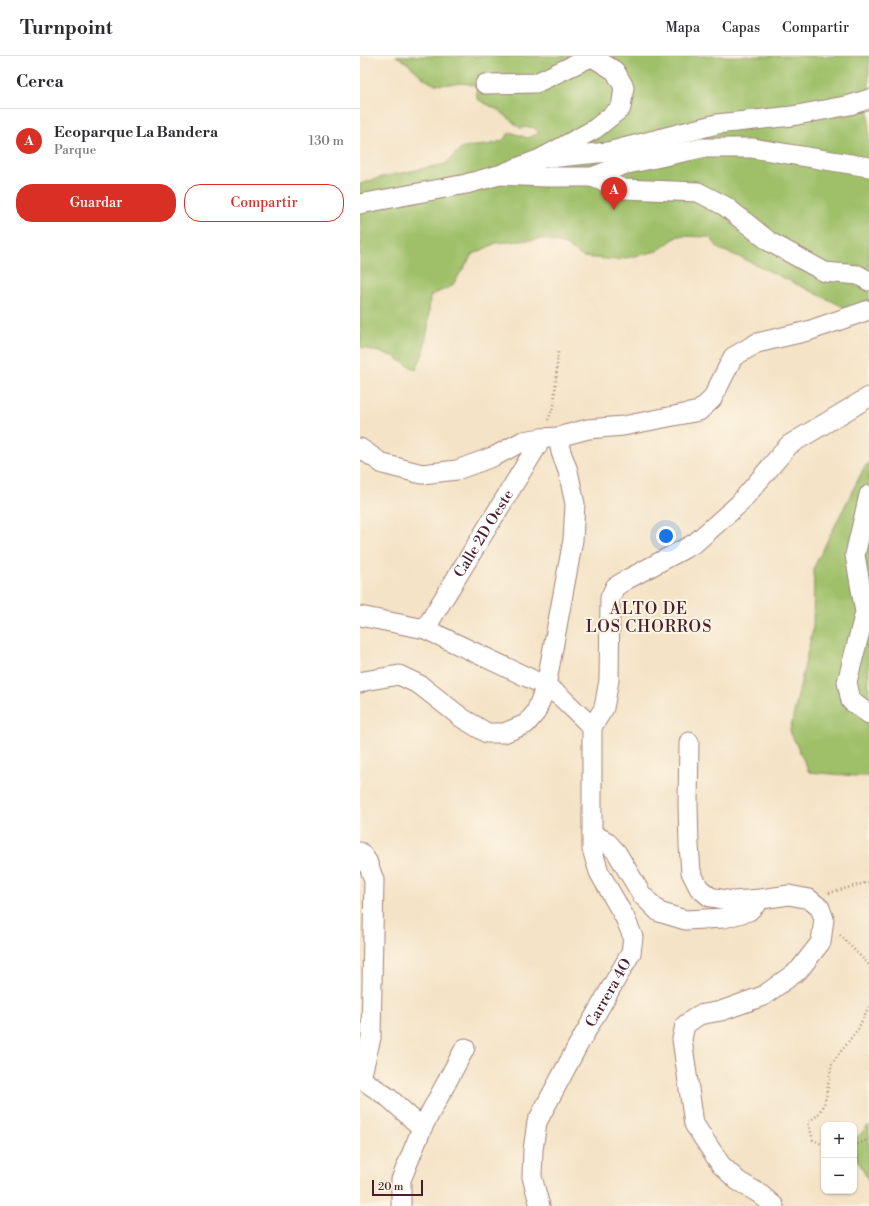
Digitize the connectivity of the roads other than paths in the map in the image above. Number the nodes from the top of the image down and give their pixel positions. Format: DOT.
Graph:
graph roads {
  1 [pos="592,56"];
  2 [pos="485,84"];
  3 [pos="869,100"];
  4 [pos="540,159"];
  5 [pos="869,167"];
  6 [pos="499,175"];
  7 [pos="592,177"];
  8 [pos="360,204"];
  9 [pos="869,281"];
  10 [pos="869,310"];
  11 [pos="869,397"];
  12 [pos="550,437"];
  13 [pos="360,448"];
  14 [pos="869,495"];
  15 [pos="360,616"];
  16 [pos="425,629"];
  17 [pos="360,683"];
  18 [pos="546,686"];
  19 [pos="869,714"];
  20 [pos="592,727"];
  21 [pos="688,742"];
  22 [pos="592,834"];
  23 [pos="360,852"];
  24 [pos="761,899"];
  25 [pos="465,1048"];
  26 [pos="361,1078"];
  27 [pos="422,1128"];
  28 [pos="401,1206"];
  29 [pos="540,1206"];
  30 [pos="774,1206"];
  1 -- 2 [label="street"];
  1 -- 4 [label="street"];
  3 -- 4 [label="street"];
  4 -- 6 [label="street"];
  5 -- 7 [label="street"];
  6 -- 7 [label="street"];
  6 -- 8 [label="street"];
  7 -- 9 [label="street"];
  10 -- 12 [label="street"];
  11 -- 20 [label="street"];
  12 -- 13 [label="street"];
  12 -- 16 [label="street, Calle 2D Oeste"];
  12 -- 18 [label="street"];
  14 -- 19 [label="street"];
  15 -- 16 [label="street"];
  16 -- 18 [label="street"];
  17 -- 18 [label="street"];
  18 -- 20 [label="street"];
  20 -- 22 [label="street, Carrera 4O"];
  21 -- 24 [label="street"];
  22 -- 24 [label="street"];
  22 -- 29 [label="street, Carrera 4O"];
  23 -- 26 [label="street"];
  24 -- 30 [label="street"];
  25 -- 27 [label="street"];
  26 -- 27 [label="street"];
  27 -- 28 [label="street"];
}
